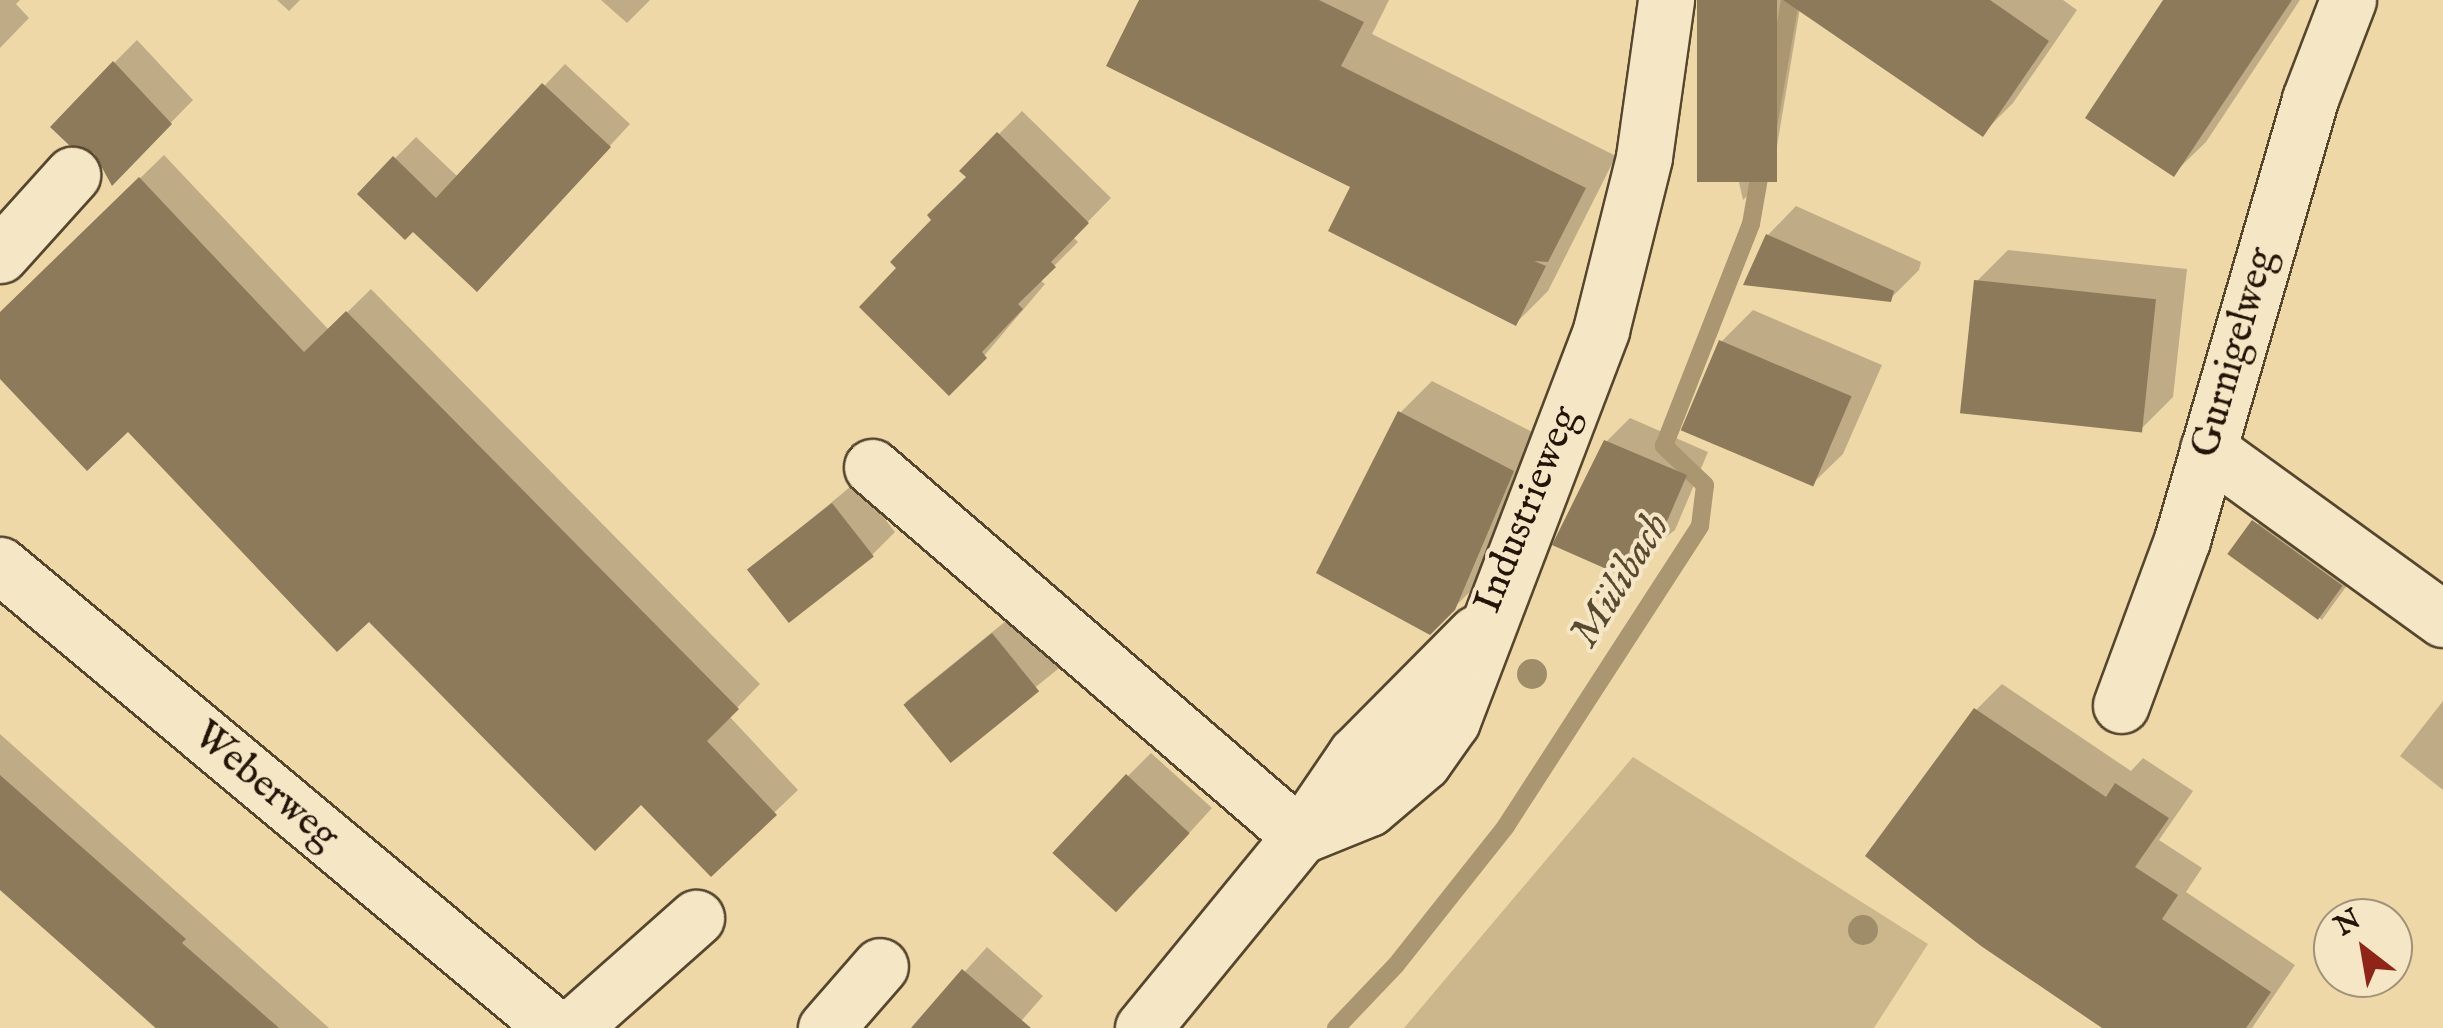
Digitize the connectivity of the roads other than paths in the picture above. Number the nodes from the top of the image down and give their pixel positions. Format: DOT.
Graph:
graph roads {
  1 [pos="1666,0"];
  2 [pos="2348,0"];
  3 [pos="72,175"];
  4 [pos="0,255"];
  5 [pos="2208,450"];
  6 [pos="872,467"];
  7 [pos="0,565"];
  8 [pos="2443,619"];
  9 [pos="2121,705"];
  10 [pos="1300,836"];
  11 [pos="696,918"];
  12 [pos="880,966"];
  13 [pos="543,1023"];
  14 [pos="826,1028"];
  15 [pos="1143,1028"];
  1 -- 10 [label="street, Industrieweg"];
  2 -- 5 [label="street, Gurnigelweg"];
  3 -- 4 [label="street"];
  5 -- 8 [label="street"];
  5 -- 9 [label="street, Gurnigelweg"];
  6 -- 10 [label="street"];
  7 -- 13 [label="street, Weberweg"];
  10 -- 15 [label="street, Industrieweg"];
  11 -- 13 [label="street"];
  12 -- 14 [label="street"];
}
